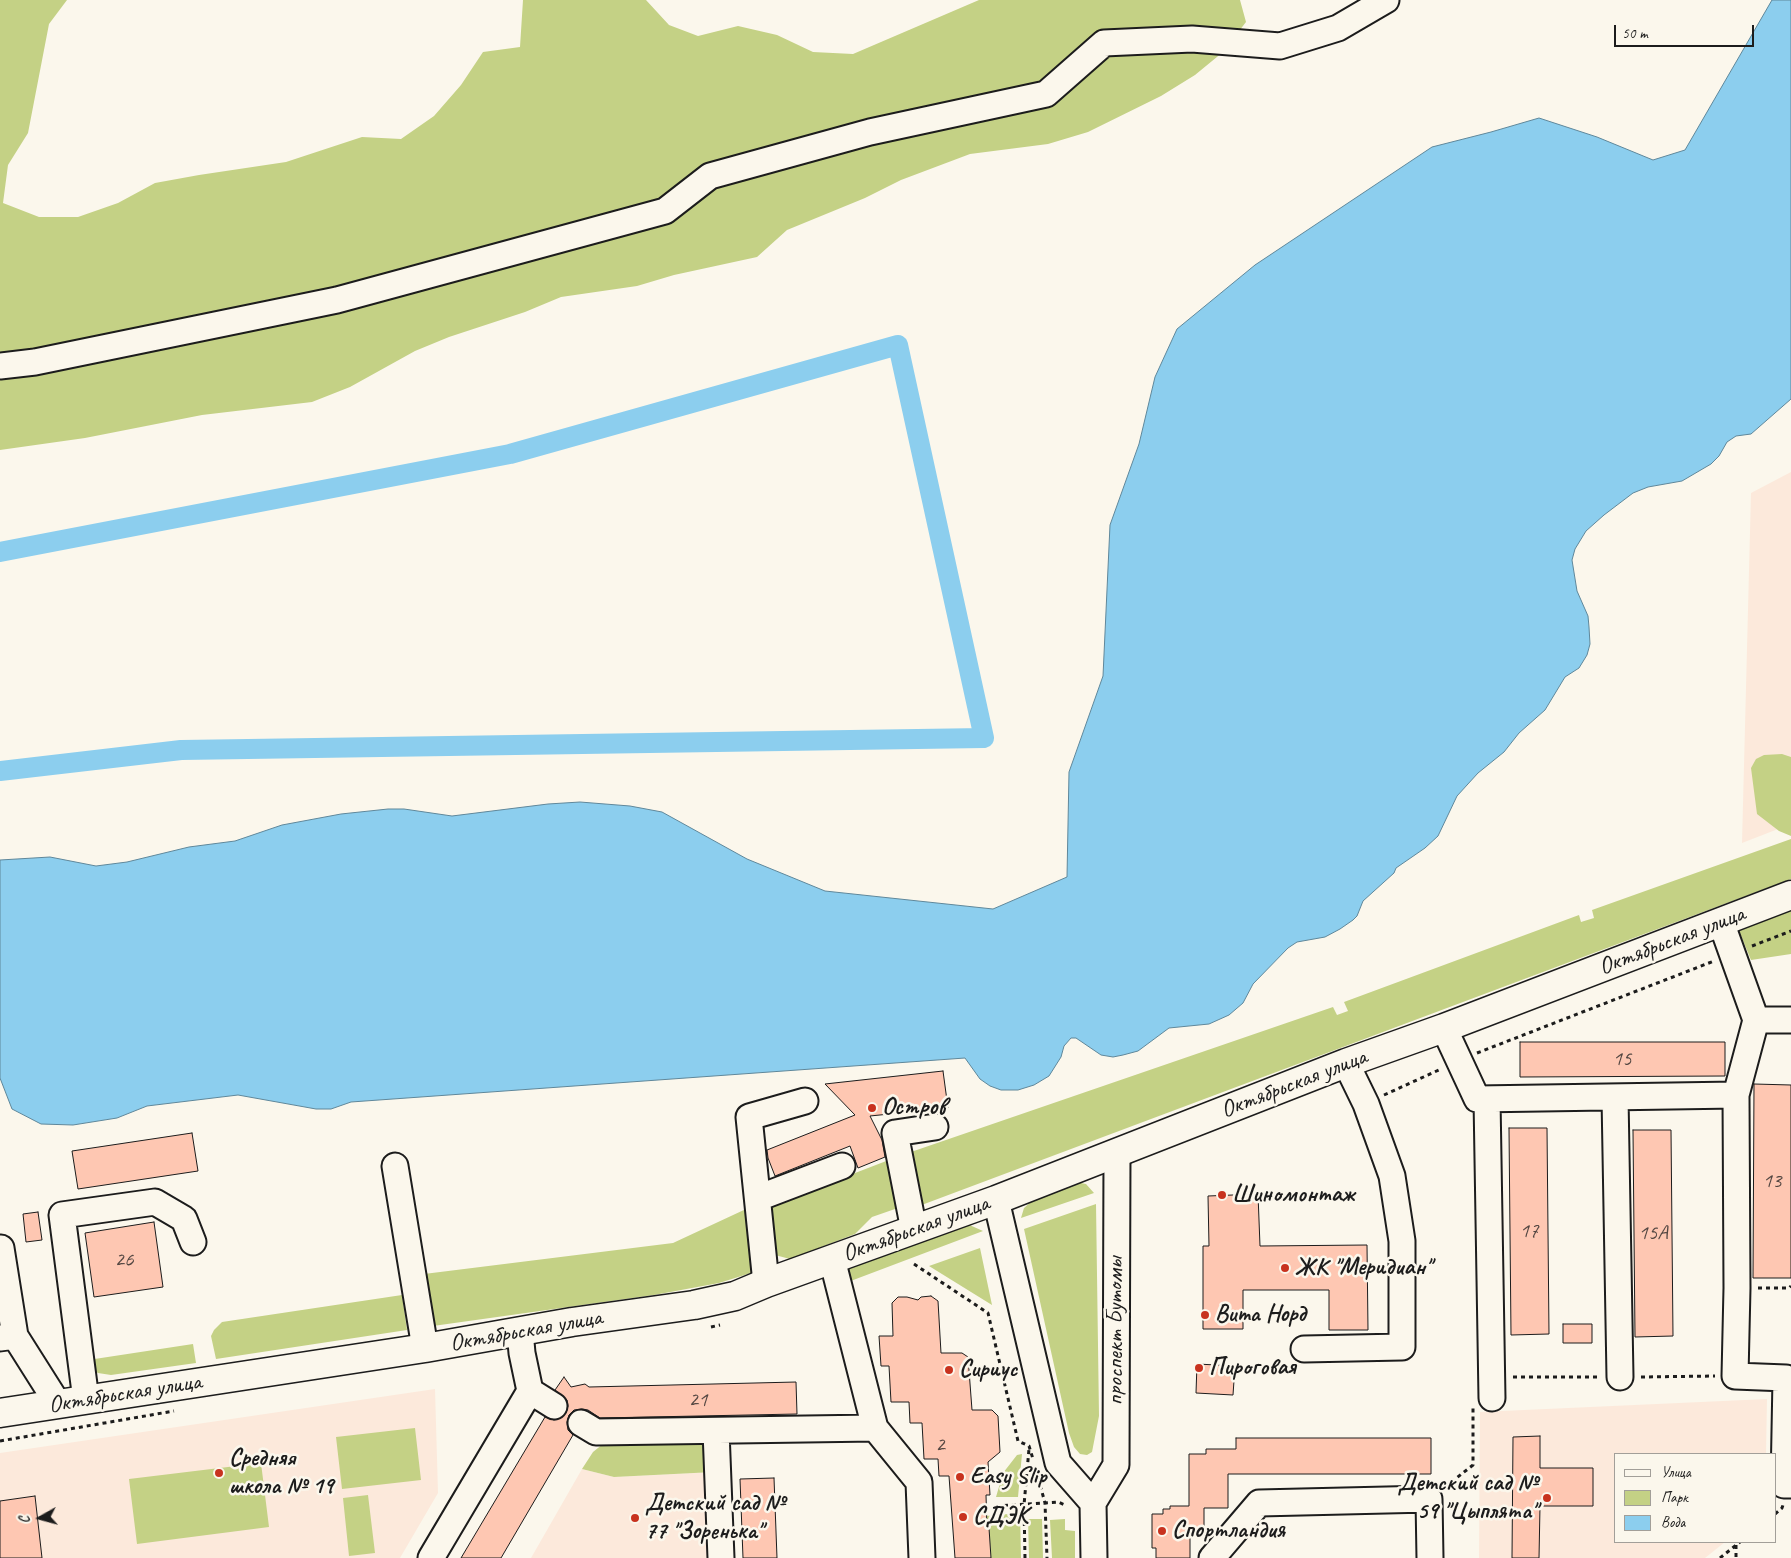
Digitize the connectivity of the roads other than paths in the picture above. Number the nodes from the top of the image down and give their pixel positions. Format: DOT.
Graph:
graph roads {
  1 [pos="1386,0"];
  2 [pos="0,366"];
  3 [pos="1791,895"];
  4 [pos="1721,922"];
  5 [pos="1756,1020"];
  6 [pos="1791,1020"];
  7 [pos="1444,1028"];
  8 [pos="1346,1063"];
  9 [pos="1736,1095"];
  10 [pos="1615,1097"];
  11 [pos="1487,1099"];
  12 [pos="804,1101"];
  13 [pos="935,1127"];
  14 [pos="1117,1154"];
  15 [pos="395,1166"];
  16 [pos="842,1166"];
  17 [pos="758,1198"];
  18 [pos="996,1200"];
  19 [pos="914,1230"];
  20 [pos="193,1242"];
  21 [pos="1,1248"];
  22 [pos="832,1259"];
  23 [pos="766,1283"];
  24 [pos="520,1331"];
  25 [pos="7,1337"];
  26 [pos="424,1348"];
  27 [pos="1304,1349"];
  28 [pos="1620,1377"];
  29 [pos="530,1391"];
  30 [pos="1492,1398"];
  31 [pos="86,1400"];
  32 [pos="58,1404"];
  33 [pos="554,1406"];
  34 [pos="0,1413"];
  35 [pos="581,1423"];
  36 [pos="875,1428"];
  37 [pos="716,1430"];
  38 [pos="1791,1485"];
  39 [pos="1093,1503"];
  40 [pos="430,1558"];
  41 [pos="720,1558"];
  42 [pos="922,1558"];
  43 [pos="1094,1558"];
  44 [pos="1212,1558"];
  45 [pos="1430,1558"];
  1 -- 2 [label="street"];
  3 -- 4 [label="main road, Октябрьская улица"];
  4 -- 5 [label="street"];
  4 -- 7 [label="main road, Октябрьская улица"];
  5 -- 6 [label="street"];
  5 -- 9 [label="street"];
  7 -- 8 [label="main road, Октябрьская улица"];
  7 -- 11 [label="street"];
  8 -- 14 [label="main road, Октябрьская улица"];
  8 -- 27 [label="street"];
  9 -- 10 [label="street"];
  9 -- 38 [label="street"];
  10 -- 11 [label="street"];
  10 -- 28 [label="street"];
  11 -- 30 [label="street"];
  12 -- 17 [label="street"];
  13 -- 19 [label="street"];
  14 -- 18 [label="main road, Октябрьская улица"];
  14 -- 39 [label="street, проспект Бутомы"];
  15 -- 26 [label="street"];
  16 -- 17 [label="street"];
  17 -- 23 [label="street"];
  18 -- 19 [label="main road, Октябрьская улица"];
  18 -- 39 [label="street"];
  19 -- 22 [label="main road, Октябрьская улица"];
  20 -- 31 [label="street"];
  21 -- 25 [label="street"];
  22 -- 23 [label="main road, Октябрьская улица"];
  22 -- 36 [label="street"];
  23 -- 24 [label="main road, Октябрьская улица"];
  24 -- 26 [label="main road, Октябрьская улица"];
  24 -- 29 [label="street"];
  25 -- 32 [label="street"];
  26 -- 31 [label="main road, Октябрьская улица"];
  29 -- 33 [label="street"];
  29 -- 40 [label="street"];
  31 -- 32 [label="main road, Октябрьская улица"];
  32 -- 34 [label="main road, Октябрьская улица"];
  35 -- 37 [label="street"];
  36 -- 37 [label="street"];
  36 -- 42 [label="street"];
  37 -- 41 [label="street"];
  39 -- 43 [label="street"];
  44 -- 45 [label="street"];
}
